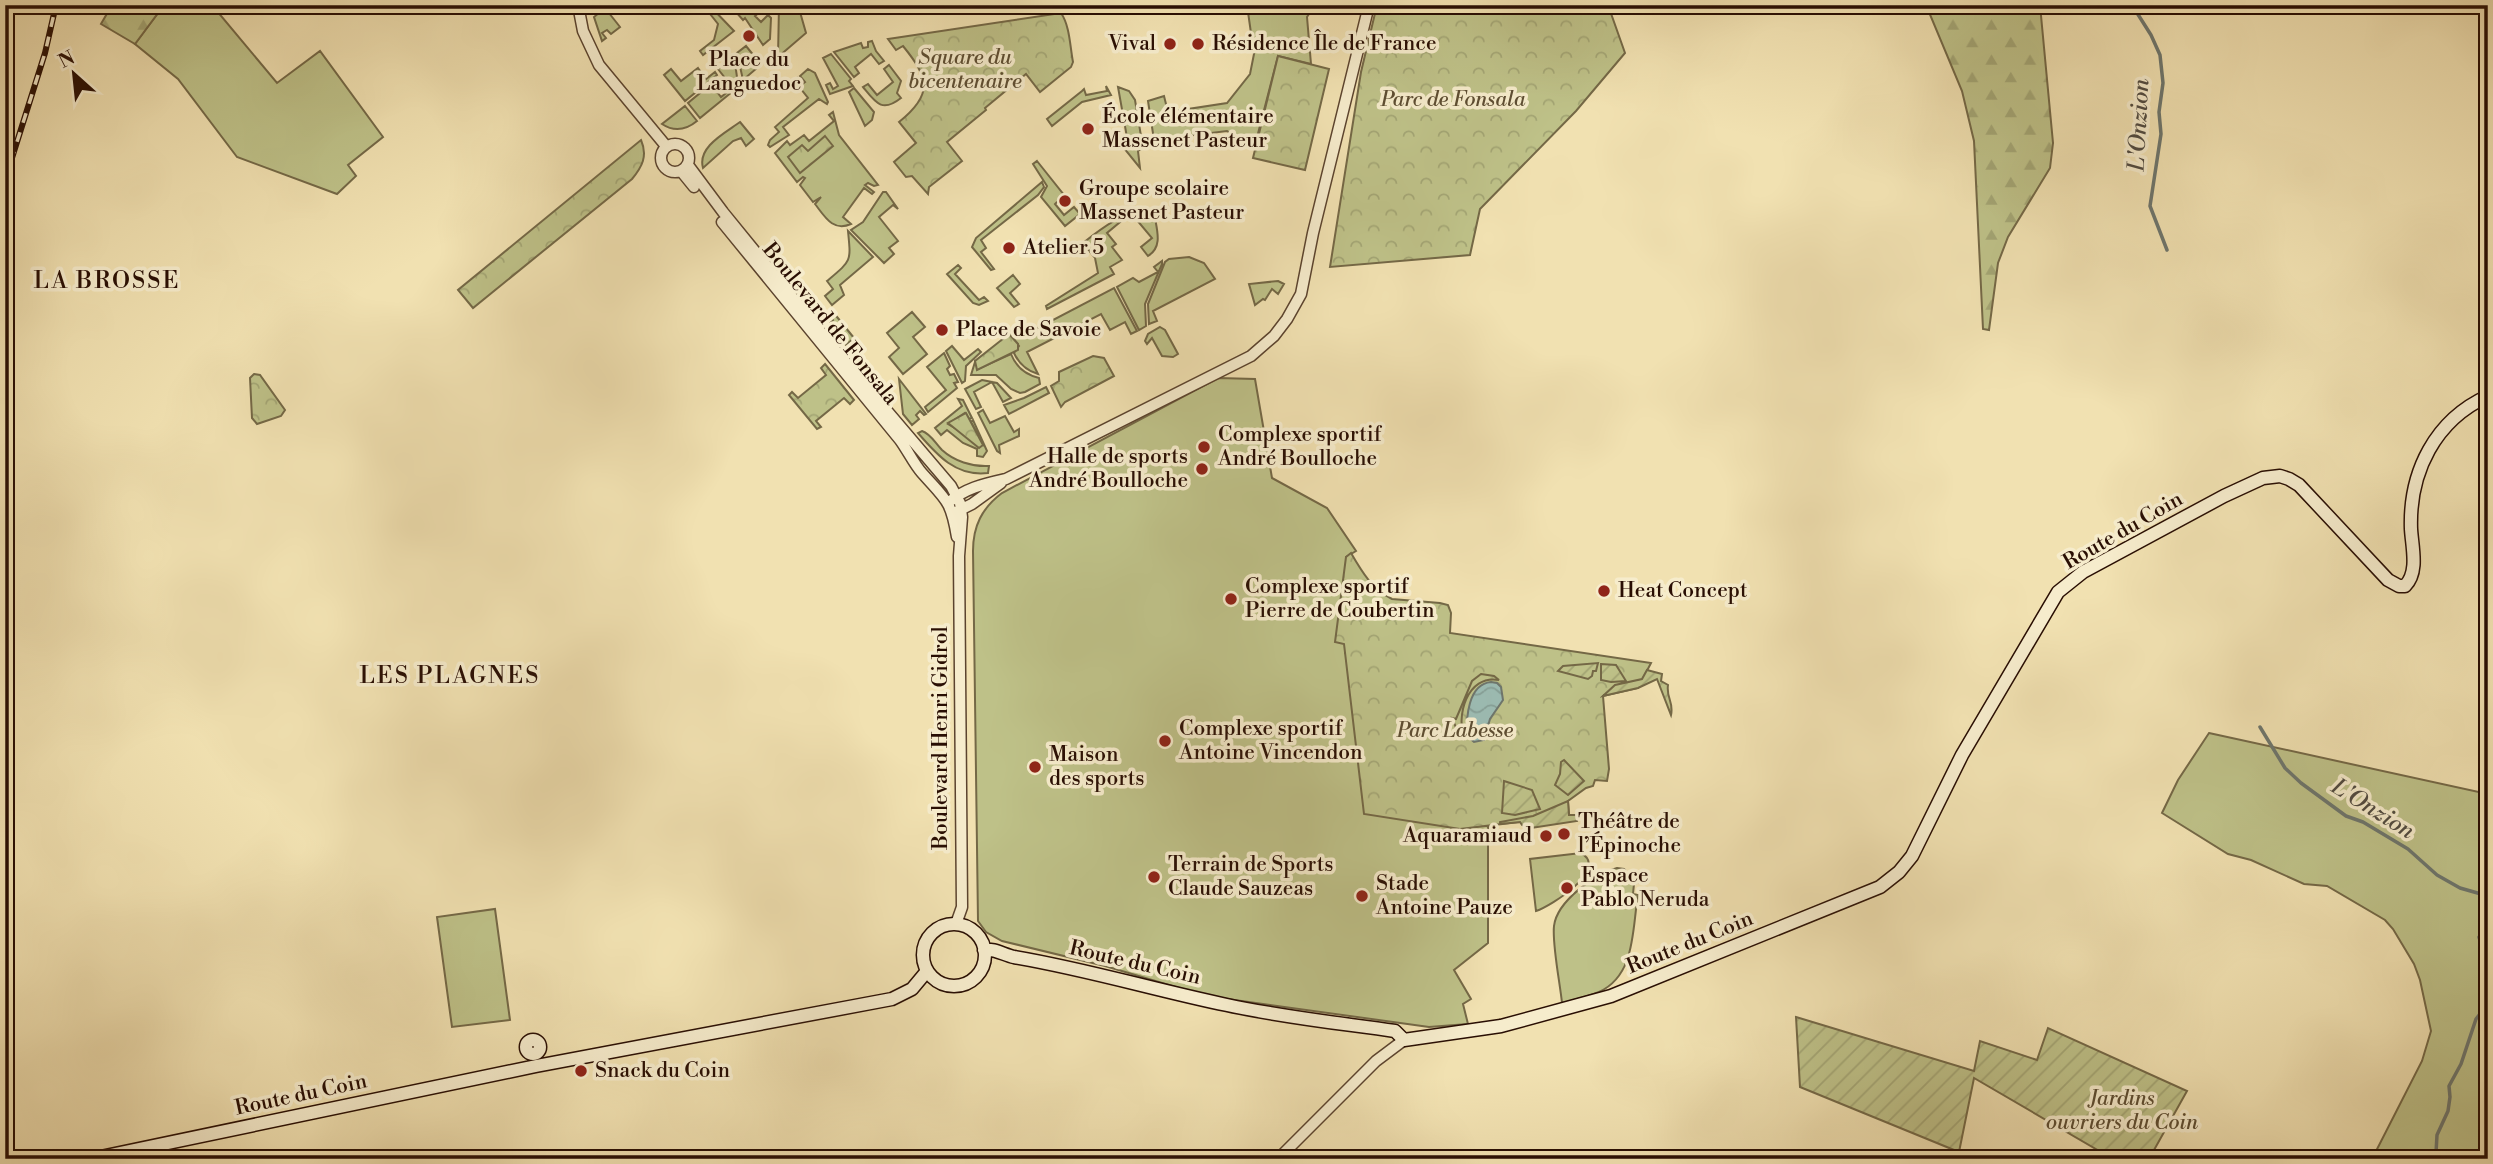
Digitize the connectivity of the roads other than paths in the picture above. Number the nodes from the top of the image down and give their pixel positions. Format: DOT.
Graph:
graph roads {
  1 [pos="578,5"];
  2 [pos="1369,5"];
  3 [pos="666,146"];
  4 [pos="684,168"];
  5 [pos="2488,396"];
  6 [pos="955,505"];
  7 [pos="956,924"];
  8 [pos="984,950"];
  9 [pos="927,971"];
  10 [pos="1404,1040"];
  11 [pos="569,1060"];
  12 [pos="519,1069"];
  13 [pos="91,1159"];
  14 [pos="1278,1159"];
  1 -- 3 [label="street"];
  2 -- 6 [label="street"];
  3 -- 4 [label="street"];
  3 -- 4 [label="street"];
  4 -- 6 [label="street, Boulevard de Fonsala"];
  5 -- 10 [label="main road, Route du Coin"];
  6 -- 7 [label="street, Boulevard Henri Gidrol"];
  7 -- 8 [label="main road"];
  7 -- 9 [label="main road"];
  8 -- 9 [label="main road"];
  8 -- 10 [label="main road, Route du Coin"];
  9 -- 11 [label="main road, Route du Coin"];
  10 -- 14 [label="street"];
  11 -- 12 [label="main road, Route du Coin"];
  11 -- 12 [label="main road"];
  12 -- 13 [label="main road, Route du Coin"];
}
